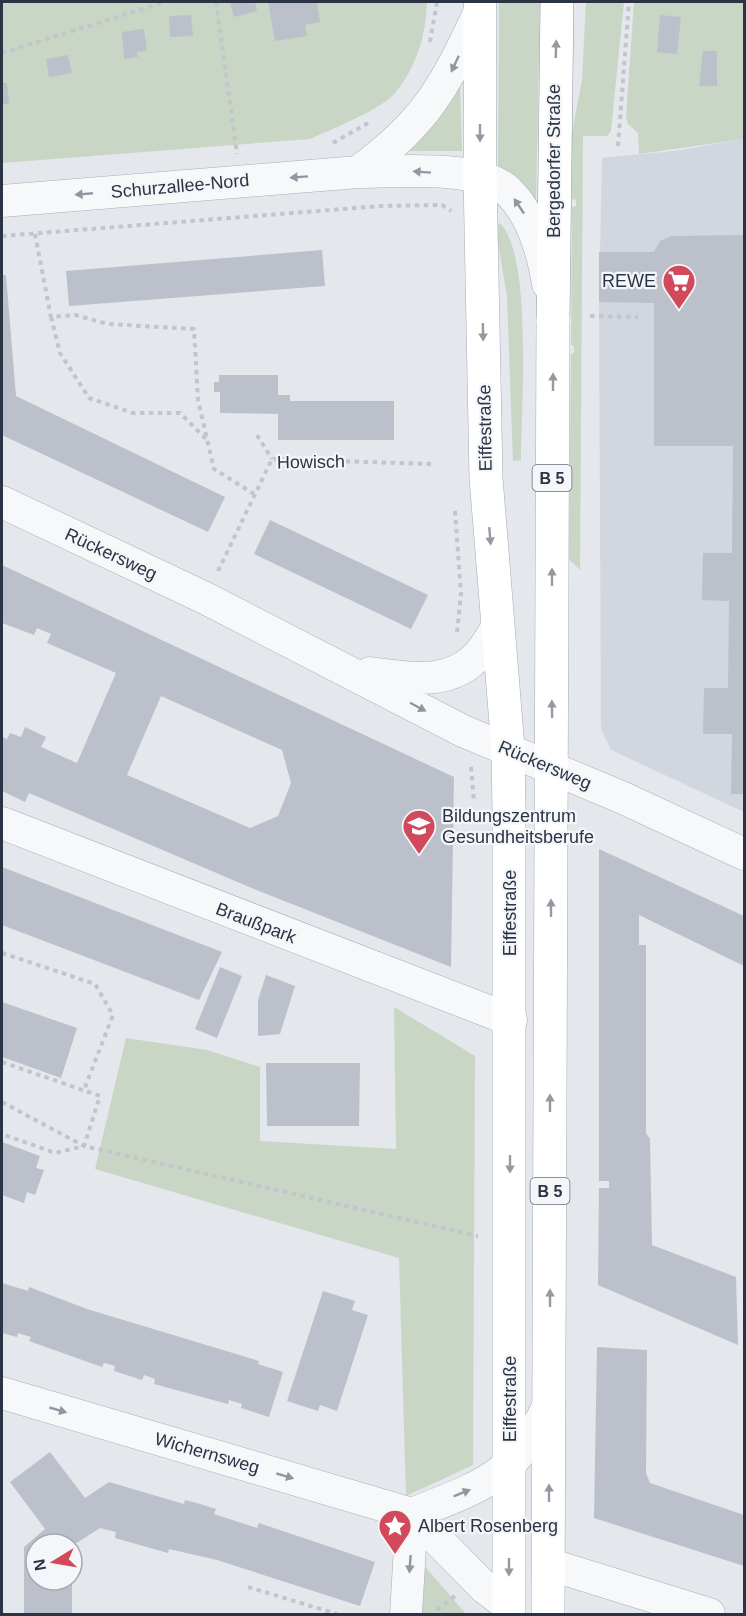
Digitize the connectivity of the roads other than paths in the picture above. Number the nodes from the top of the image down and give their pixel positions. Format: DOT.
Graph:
graph roads {
  1 [pos="557,2"];
  2 [pos="480,6"];
  3 [pos="358,172"];
  4 [pos="480,176"];
  5 [pos="2,201"];
  6 [pos="553,321"];
  7 [pos="2,502"];
  8 [pos="498,626"];
  9 [pos="348,670"];
  10 [pos="508,748"];
  11 [pos="553,768"];
  12 [pos="2,823"];
  13 [pos="744,854"];
  14 [pos="511,1020"];
  15 [pos="2,1393"];
  16 [pos="549,1404"];
  17 [pos="509,1467"];
  18 [pos="412,1514"];
  19 [pos="548,1564"];
  20 [pos="509,1610"];
  21 [pos="406,1614"];
  22 [pos="548,1614"];
  23 [pos="709,1614"];
  6 -- 1 [label="main road, Bergedorfer Straße / B 5, one-way"];
  2 -- 3 [label="street, one-way"];
  2 -- 4 [label="main road, B 5, one-way"];
  4 -- 3 [label="street, Schurzallee-Nord, one-way"];
  3 -- 5 [label="street, Schurzallee-Nord, one-way"];
  6 -- 4 [label="street, Schurzallee-Nord, one-way"];
  4 -- 8 [label="main road, Eiffestraße / B 5, one-way"];
  11 -- 6 [label="main road, B 5, one-way"];
  7 -- 9 [label="street, Rückersweg"];
  8 -- 9 [label="street, Rückersweg"];
  8 -- 10 [label="main road, Eiffestraße / B 5"];
  9 -- 10 [label="street, Rückersweg, one-way"];
  10 -- 11 [label="street, Rückersweg"];
  10 -- 14 [label="main road, Eiffestraße / B 5"];
  11 -- 13 [label="street, Rückersweg"];
  16 -- 11 [label="main road, B 5, one-way"];
  12 -- 14 [label="street, Braußpark"];
  14 -- 17 [label="main road, Eiffestraße / B 5, one-way"];
  15 -- 18 [label="street, Wichernsweg, one-way"];
  16 -- 17 [label="street"];
  19 -- 16 [label="main road, B 5, one-way"];
  18 -- 17 [label="street, one-way"];
  17 -- 20 [label="main road, Eiffestraße / B 5, one-way"];
  18 -- 20 [label="street, Wichernsweg"];
  18 -- 21 [label="street, one-way"];
  19 -- 22 [label="main road, B 5"];
  19 -- 23 [label="street"];
}
